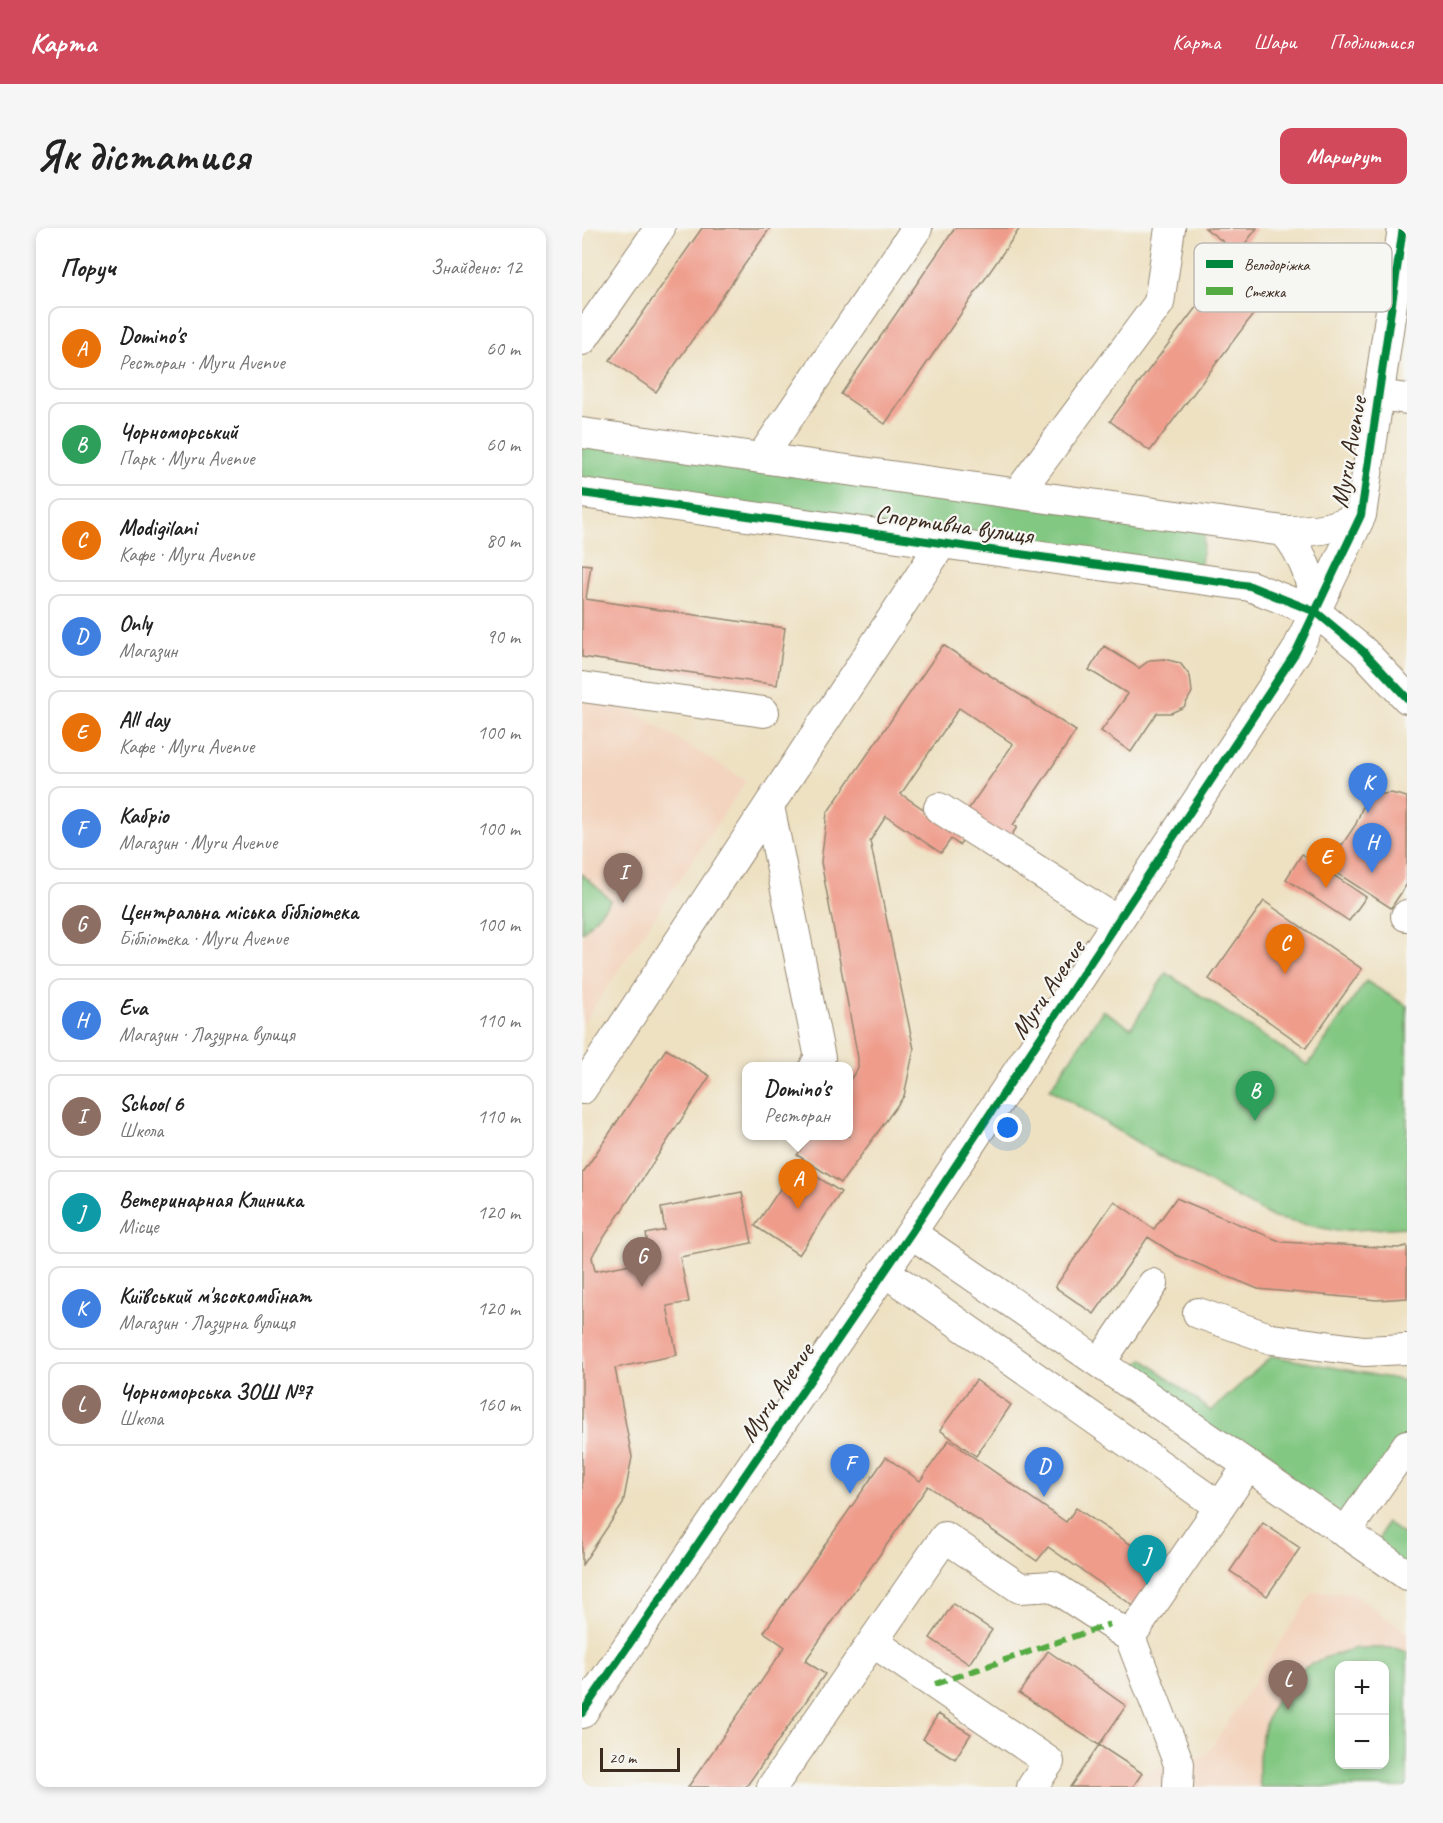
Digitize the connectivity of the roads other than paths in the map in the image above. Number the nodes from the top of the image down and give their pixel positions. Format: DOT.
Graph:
graph roads {
  1 [pos="660,228"];
  2 [pos="917,228"];
  3 [pos="1170,228"];
  4 [pos="1403,228"];
  5 [pos="582,340"];
  6 [pos="1393,397"];
  7 [pos="582,433"];
  8 [pos="761,458"];
  9 [pos="1018,493"];
  10 [pos="582,494"];
  11 [pos="1361,515"];
  12 [pos="1284,531"];
  13 [pos="942,543"];
  14 [pos="1316,612"];
  15 [pos="582,687"];
  16 [pos="1407,698"];
  17 [pos="764,712"];
  18 [pos="769,806"];
  19 [pos="939,808"];
  20 [pos="1117,921"];
  21 [pos="818,1062"];
  22 [pos="582,1089"];
  23 [pos="910,1233"];
  24 [pos="884,1271"];
  25 [pos="1153,1284"];
  26 [pos="1198,1313"];
  27 [pos="1407,1349"];
  28 [pos="1100,1363"];
  29 [pos="1407,1445"];
  30 [pos="1248,1466"];
  31 [pos="1220,1507"];
  32 [pos="1345,1533"];
  33 [pos="1407,1575"];
  34 [pos="1130,1637"];
  35 [pos="873,1642"];
  36 [pos="582,1713"];
  37 [pos="772,1787"];
  38 [pos="1032,1787"];
  39 [pos="1178,1787"];
  1 -- 5 [label="street"];
  2 -- 8 [label="street"];
  3 -- 9 [label="street"];
  4 -- 6 [label="street, Myru Avenue"];
  6 -- 11 [label="street, Myru Avenue"];
  7 -- 8 [label="street, Спортивна вулиця"];
  8 -- 9 [label="street, Спортивна вулиця"];
  9 -- 12 [label="street, Спортивна вулиця"];
  10 -- 13 [label="street, Спортивна вулиця"];
  11 -- 12 [label="street, Спортивна вулиця"];
  11 -- 14 [label="street, Myru Avenue"];
  12 -- 14 [label="street"];
  13 -- 14 [label="street, Спортивна вулиця"];
  13 -- 18 [label="street"];
  14 -- 16 [label="street, Спортивна вулиця"];
  14 -- 20 [label="street, Myru Avenue"];
  15 -- 17 [label="street"];
  18 -- 21 [label="street"];
  18 -- 22 [label="street"];
  19 -- 20 [label="street"];
  20 -- 23 [label="street, Myru Avenue"];
  23 -- 24 [label="street, Myru Avenue"];
  23 -- 28 [label="street"];
  24 -- 31 [label="street"];
  24 -- 36 [label="street, Myru Avenue"];
  25 -- 28 [label="street"];
  26 -- 27 [label="street"];
  28 -- 30 [label="street"];
  29 -- 32 [label="street"];
  30 -- 31 [label="street"];
  30 -- 32 [label="street"];
  31 -- 34 [label="street"];
  32 -- 33 [label="street"];
  34 -- 35 [label="street"];
  34 -- 39 [label="street"];
  35 -- 37 [label="street"];
  35 -- 38 [label="street"];
}
